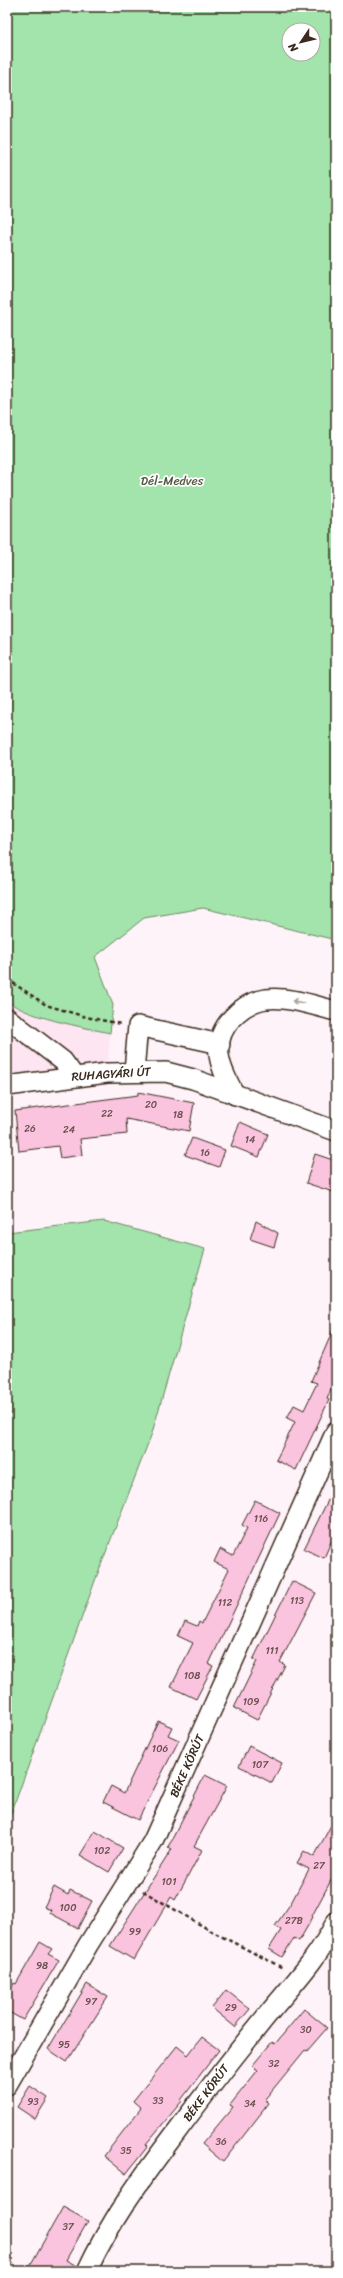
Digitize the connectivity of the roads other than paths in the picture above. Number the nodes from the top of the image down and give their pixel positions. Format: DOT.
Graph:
graph roads {
  1 [pos="336,1011"];
  2 [pos="7,1018"];
  3 [pos="220,1044"];
  4 [pos="134,1071"];
  5 [pos="74,1076"];
  6 [pos="7,1086"];
  7 [pos="235,1095"];
  8 [pos="336,1131"];
  9 [pos="336,1431"];
  10 [pos="336,1922"];
  11 [pos="7,2085"];
  12 [pos="87,2271"];
  1 -- 3 [label="street, one-way"];
  2 -- 5 [label="street"];
  3 -- 4 [label="street"];
  3 -- 7 [label="street"];
  4 -- 5 [label="street, RUHAGYÁRI ÚT"];
  4 -- 7 [label="street, RUHAGYÁRI ÚT"];
  5 -- 6 [label="street, RUHAGYÁRI ÚT"];
  7 -- 8 [label="street, RUHAGYÁRI ÚT"];
  9 -- 11 [label="street, BÉKE KÖRÚT"];
  10 -- 12 [label="street, BÉKE KÖRÚT"];
}
